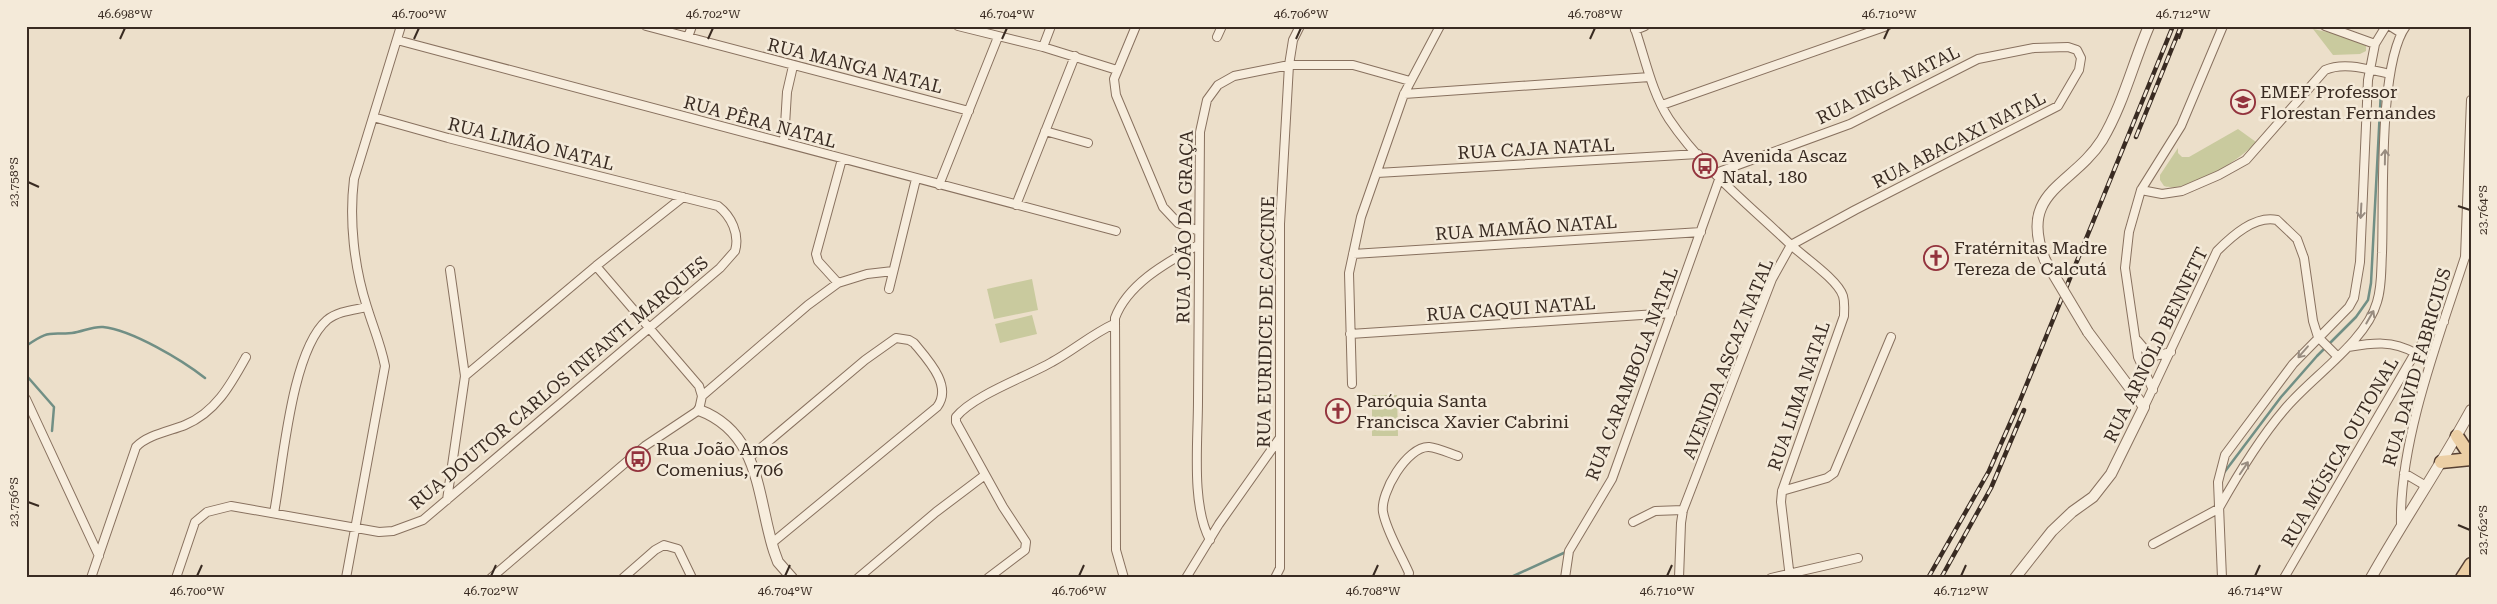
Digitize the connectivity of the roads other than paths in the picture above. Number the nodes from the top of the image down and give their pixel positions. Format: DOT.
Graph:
graph roads {
  1 [pos="401,26"];
  2 [pos="646,26"];
  3 [pos="692,26"];
  4 [pos="958,26"];
  5 [pos="1051,26"];
  6 [pos="1136,26"];
  7 [pos="1222,26"];
  8 [pos="1300,26"];
  9 [pos="1440,26"];
  10 [pos="1645,26"];
  11 [pos="1887,26"];
  12 [pos="2149,26"];
  13 [pos="2224,26"];
  14 [pos="2325,26"];
  15 [pos="2388,26"];
  16 [pos="2406,26"];
  17 [pos="1634,28"];
  18 [pos="2401,33"];
  19 [pos="688,37"];
  20 [pos="1218,37"];
  21 [pos="998,38"];
  22 [pos="397,40"];
  23 [pos="2375,44"];
  24 [pos="1043,47"];
  25 [pos="2077,50"];
  26 [pos="1075,56"];
  27 [pos="1290,65"];
  28 [pos="793,66"];
  29 [pos="1117,70"];
  30 [pos="2369,70"];
  31 [pos="2390,74"];
  32 [pos="1650,77"];
  33 [pos="1410,81"];
  34 [pos="1404,94"];
  35 [pos="2471,100"];
  36 [pos="1662,105"];
  37 [pos="969,111"];
  38 [pos="373,117"];
  39 [pos="1045,130"];
  40 [pos="784,142"];
  41 [pos="1088,143"];
  42 [pos="1698,154"];
  43 [pos="842,159"];
  44 [pos="1377,173"];
  45 [pos="1718,175"];
  46 [pos="916,179"];
  47 [pos="938,185"];
  48 [pos="2142,190"];
  49 [pos="683,197"];
  50 [pos="1016,205"];
  51 [pos="1116,231"];
  52 [pos="1199,231"];
  53 [pos="1701,232"];
  54 [pos="1198,245"];
  55 [pos="1792,245"];
  56 [pos="1353,254"];
  57 [pos="2468,254"];
  58 [pos="596,266"];
  59 [pos="450,270"];
  60 [pos="892,271"];
  61 [pos="838,283"];
  62 [pos="889,289"];
  63 [pos="367,307"];
  64 [pos="1672,313"];
  65 [pos="2444,322"];
  66 [pos="1114,324"];
  67 [pos="649,328"];
  68 [pos="1350,334"];
  69 [pos="1891,337"];
  70 [pos="2136,338"];
  71 [pos="2320,339"];
  72 [pos="2348,347"];
  73 [pos="2171,352"];
  74 [pos="2415,353"];
  75 [pos="246,357"];
  76 [pos="2338,357"];
  77 [pos="465,376"];
  78 [pos="1352,384"];
  79 [pos="2153,390"];
  80 [pos="702,396"];
  81 [pos="26,399"];
  82 [pos="2144,408"];
  83 [pos="699,410"];
  84 [pos="2471,410"];
  85 [pos="2457,436"];
  86 [pos="1280,438"];
  87 [pos="1458,456"];
  88 [pos="750,457"];
  89 [pos="2471,458"];
  90 [pos="2441,462"];
  91 [pos="2404,473"];
  92 [pos="985,475"];
  93 [pos="2426,486"];
  94 [pos="1782,491"];
  95 [pos="447,500"];
  96 [pos="2218,509"];
  97 [pos="1684,510"];
  98 [pos="274,512"];
  99 [pos="1633,522"];
  100 [pos="2401,524"];
  101 [pos="354,529"];
  102 [pos="1210,540"];
  103 [pos="772,543"];
  104 [pos="2153,544"];
  105 [pos="99,556"];
  106 [pos="1858,558"];
  107 [pos="2471,564"];
  108 [pos="1280,568"];
  109 [pos="1789,576"];
  110 [pos="91,578"];
  111 [pos="176,578"];
  112 [pos="346,578"];
  113 [pos="490,578"];
  114 [pos="622,578"];
  115 [pos="692,578"];
  116 [pos="792,578"];
  117 [pos="858,578"];
  118 [pos="988,578"];
  119 [pos="1124,578"];
  120 [pos="1186,578"];
  121 [pos="1275,578"];
  122 [pos="1280,578"];
  123 [pos="1408,578"];
  124 [pos="1565,578"];
  125 [pos="1679,578"];
  126 [pos="1771,578"];
  127 [pos="2015,578"];
  128 [pos="2222,578"];
  129 [pos="2284,578"];
  130 [pos="2371,578"];
  131 [pos="2462,578"];
  1 -- 22 [label="street"];
  2 -- 19 [label="street, RUA MANGA NATAL"];
  3 -- 19 [label="street"];
  4 -- 21 [label="street"];
  5 -- 24 [label="street"];
  6 -- 29 [label="street"];
  7 -- 20 [label="street"];
  8 -- 27 [label="street, RUA EURIDICE DE CACCINE"];
  9 -- 33 [label="street"];
  10 -- 17 [label="street"];
  11 -- 36 [label="street"];
  12 -- 82 [label="street, bridge"];
  13 -- 48 [label="street"];
  14 -- 23 [label="street"];
  15 -- 18 [label="street"];
  15 -- 23 [label="street"];
  16 -- 18 [label="street"];
  17 -- 32 [label="street, AVENIDA ASCAZ NATAL"];
  18 -- 31 [label="street"];
  19 -- 28 [label="street, RUA MANGA NATAL"];
  21 -- 24 [label="street"];
  21 -- 37 [label="street"];
  22 -- 38 [label="street"];
  22 -- 40 [label="street, RUA PÊRA NATAL"];
  23 -- 30 [label="street"];
  24 -- 26 [label="street"];
  25 -- 45 [label="street, RUA INGÁ NATAL"];
  25 -- 55 [label="street, RUA ABACAXI NATAL"];
  26 -- 29 [label="street"];
  26 -- 39 [label="street"];
  27 -- 33 [label="street, RUA JOÃO DA GRAÇA"];
  27 -- 52 [label="street, RUA JOÃO DA GRAÇA"];
  27 -- 86 [label="street, RUA EURIDICE DE CACCINE"];
  28 -- 37 [label="street, RUA MANGA NATAL"];
  28 -- 40 [label="street"];
  29 -- 52 [label="street"];
  30 -- 31 [label="street"];
  30 -- 48 [label="street"];
  30 -- 71 [label="street, one-way"];
  72 -- 31 [label="street, one-way"];
  32 -- 34 [label="street"];
  32 -- 36 [label="street, AVENIDA ASCAZ NATAL"];
  33 -- 34 [label="street"];
  34 -- 44 [label="street"];
  35 -- 57 [label="street, RUA DAVID FABRICIUS"];
  36 -- 42 [label="street, AVENIDA ASCAZ NATAL"];
  37 -- 47 [label="street"];
  38 -- 49 [label="street, RUA LIMÃO NATAL"];
  38 -- 63 [label="street"];
  39 -- 41 [label="street"];
  39 -- 50 [label="street"];
  40 -- 43 [label="street, RUA PÊRA NATAL"];
  42 -- 44 [label="street, RUA CAJA NATAL"];
  42 -- 45 [label="street, AVENIDA ASCAZ NATAL"];
  43 -- 46 [label="street, RUA PÊRA NATAL"];
  43 -- 61 [label="street"];
  44 -- 56 [label="street"];
  45 -- 53 [label="street, RUA CARAMBOLA NATAL"];
  45 -- 55 [label="street, AVENIDA ASCAZ NATAL"];
  46 -- 47 [label="street, RUA PÊRA NATAL"];
  46 -- 60 [label="street"];
  47 -- 50 [label="street, RUA PÊRA NATAL"];
  48 -- 70 [label="street"];
  49 -- 58 [label="street"];
  49 -- 67 [label="street, RUA DOUTOR CARLOS INFANTI MARQUES"];
  50 -- 51 [label="street, RUA PÊRA NATAL"];
  52 -- 54 [label="street, RUA JOÃO DA GRAÇA"];
  53 -- 56 [label="street, RUA MAMÃO NATAL"];
  53 -- 64 [label="street, RUA CARAMBOLA NATAL"];
  54 -- 66 [label="street"];
  54 -- 102 [label="street, RUA JOÃO DA GRAÇA"];
  55 -- 94 [label="street, RUA LIMA NATAL"];
  55 -- 97 [label="street, AVENIDA ASCAZ NATAL"];
  56 -- 68 [label="street"];
  57 -- 65 [label="street, RUA DAVID FABRICIUS"];
  58 -- 67 [label="street"];
  58 -- 77 [label="street"];
  59 -- 77 [label="street"];
  60 -- 61 [label="street"];
  60 -- 62 [label="street"];
  61 -- 80 [label="street"];
  63 -- 98 [label="street"];
  63 -- 101 [label="street"];
  64 -- 68 [label="street, RUA CAQUI NATAL"];
  64 -- 124 [label="street, RUA CARAMBOLA NATAL"];
  65 -- 74 [label="street, RUA MÚSICA OUTONAL"];
  65 -- 91 [label="street, RUA DAVID FABRICIUS"];
  66 -- 92 [label="street"];
  66 -- 119 [label="street"];
  67 -- 80 [label="street"];
  67 -- 95 [label="street, RUA DOUTOR CARLOS INFANTI MARQUES"];
  68 -- 78 [label="street"];
  69 -- 94 [label="street"];
  70 -- 73 [label="street"];
  70 -- 79 [label="street"];
  71 -- 73 [label="street, RUA ARNOLD BENNETT"];
  71 -- 76 [label="street"];
  71 -- 96 [label="street, one-way"];
  72 -- 74 [label="street"];
  72 -- 76 [label="street"];
  73 -- 79 [label="street, RUA ARNOLD BENNETT"];
  74 -- 129 [label="street, RUA MÚSICA OUTONAL"];
  75 -- 105 [label="street"];
  96 -- 76 [label="street, one-way"];
  77 -- 95 [label="street"];
  79 -- 82 [label="street, RUA ARNOLD BENNETT"];
  80 -- 83 [label="street"];
  81 -- 105 [label="street"];
  82 -- 127 [label="street, RUA ARNOLD BENNETT"];
  83 -- 88 [label="street"];
  83 -- 113 [label="street"];
  84 -- 85 [label="street"];
  85 -- 89 [label="main road"];
  85 -- 90 [label="street"];
  86 -- 102 [label="street"];
  86 -- 108 [label="street, RUA EURIDICE DE CACCINE"];
  87 -- 123 [label="street"];
  88 -- 103 [label="street"];
  88 -- 103 [label="street"];
  89 -- 90 [label="main road"];
  90 -- 93 [label="street"];
  91 -- 93 [label="street"];
  91 -- 100 [label="street, RUA DAVID FABRICIUS"];
  92 -- 117 [label="street"];
  92 -- 118 [label="street"];
  93 -- 100 [label="street"];
  94 -- 109 [label="street, RUA LIMA NATAL"];
  95 -- 101 [label="street, RUA DOUTOR CARLOS INFANTI MARQUES"];
  96 -- 104 [label="street"];
  96 -- 128 [label="street"];
  97 -- 99 [label="street"];
  97 -- 125 [label="street, AVENIDA ASCAZ NATAL"];
  98 -- 101 [label="street, RUA DOUTOR CARLOS INFANTI MARQUES"];
  98 -- 111 [label="street, RUA DOUTOR CARLOS INFANTI MARQUES"];
  100 -- 130 [label="street"];
  101 -- 112 [label="street"];
  102 -- 120 [label="street"];
  103 -- 116 [label="street"];
  105 -- 110 [label="street"];
  106 -- 109 [label="street"];
  107 -- 131 [label="main road"];
  108 -- 121 [label="street, RUA EURIDICE DE CACCINE"];
  108 -- 122 [label="street"];
  109 -- 126 [label="street"];
  114 -- 115 [label="street"];
}
